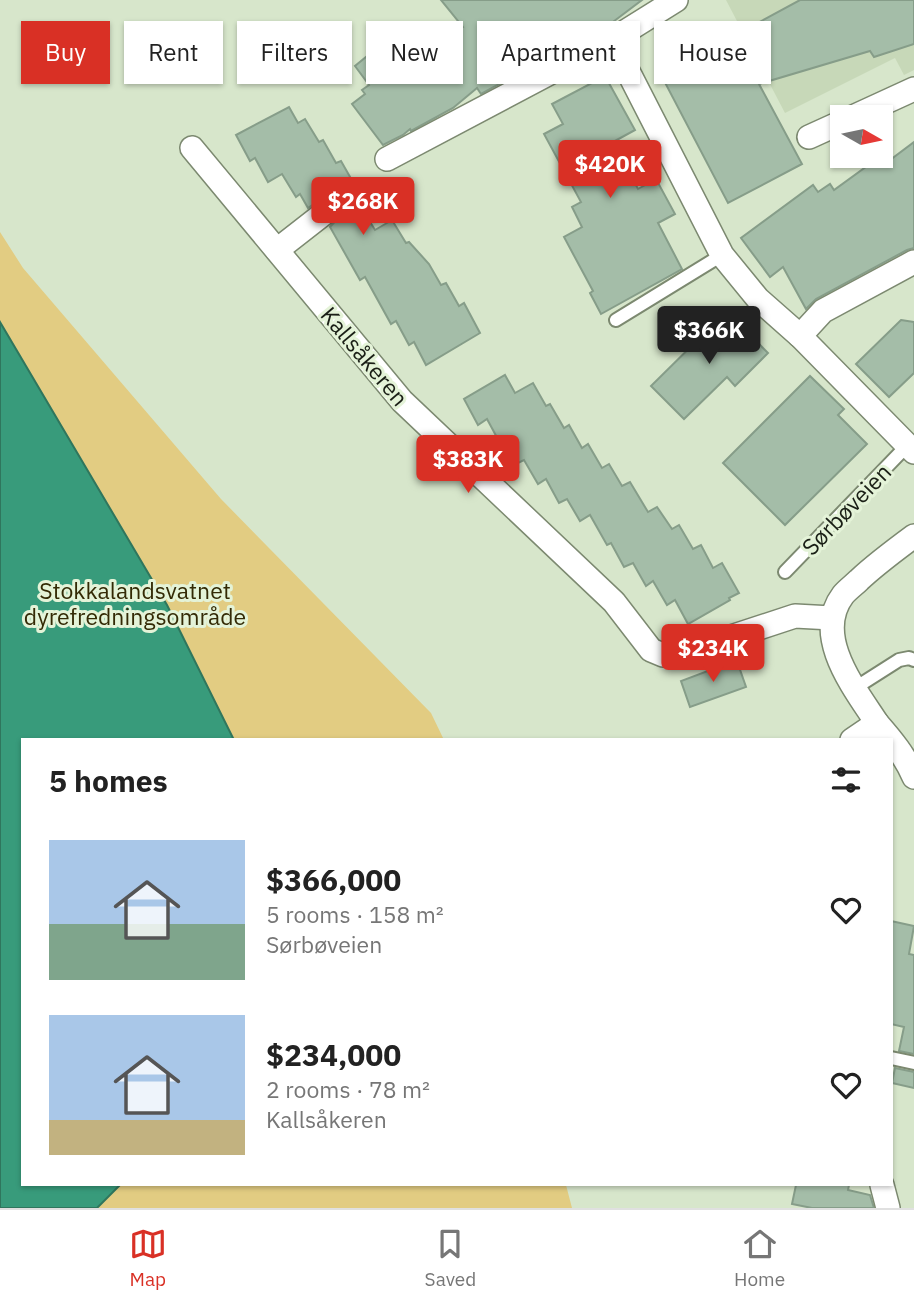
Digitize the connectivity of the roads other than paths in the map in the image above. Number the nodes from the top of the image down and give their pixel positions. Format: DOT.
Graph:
graph roads {
  1 [pos="676,0"];
  2 [pos="640,22"];
  3 [pos="529,84"];
  4 [pos="635,84"];
  5 [pos="914,89"];
  6 [pos="879,105"];
  7 [pos="830,127"];
  8 [pos="809,137"];
  9 [pos="192,148"];
  10 [pos="387,159"];
  11 [pos="327,211"];
  12 [pos="277,250"];
  13 [pos="722,255"];
  14 [pos="914,262"];
  15 [pos="616,320"];
  16 [pos="800,336"];
  17 [pos="912,446"];
  18 [pos="914,536"];
  19 [pos="785,572"];
  20 [pos="832,618"];
  21 [pos="914,660"];
  22 [pos="855,688"];
  23 [pos="877,723"];
  24 [pos="855,738"];
  25 [pos="889,738"];
  26 [pos="893,743"];
  27 [pos="914,777"];
  28 [pos="893,1058"];
  29 [pos="914,1063"];
  30 [pos="882,1186"];
  31 [pos="888,1208"];
  1 -- 2 [label="street"];
  3 -- 10 [label="street"];
  4 -- 13 [label="street, Sørbøveien"];
  5 -- 6 [label="street"];
  7 -- 8 [label="street"];
  9 -- 12 [label="street, Kallsåkeren"];
  11 -- 12 [label="street"];
  12 -- 20 [label="street, Kallsåkeren"];
  13 -- 15 [label="lane"];
  13 -- 16 [label="street, Sørbøveien"];
  14 -- 16 [label="street"];
  16 -- 17 [label="street, Sørbøveien"];
  17 -- 19 [label="lane, Sørbøveien"];
  18 -- 20 [label="street"];
  20 -- 22 [label="street"];
  21 -- 22 [label="lane"];
  22 -- 23 [label="street"];
  23 -- 24 [label="street"];
  23 -- 25 [label="street"];
  26 -- 27 [label="street"];
  28 -- 29 [label="lane"];
  30 -- 31 [label="street"];
}
